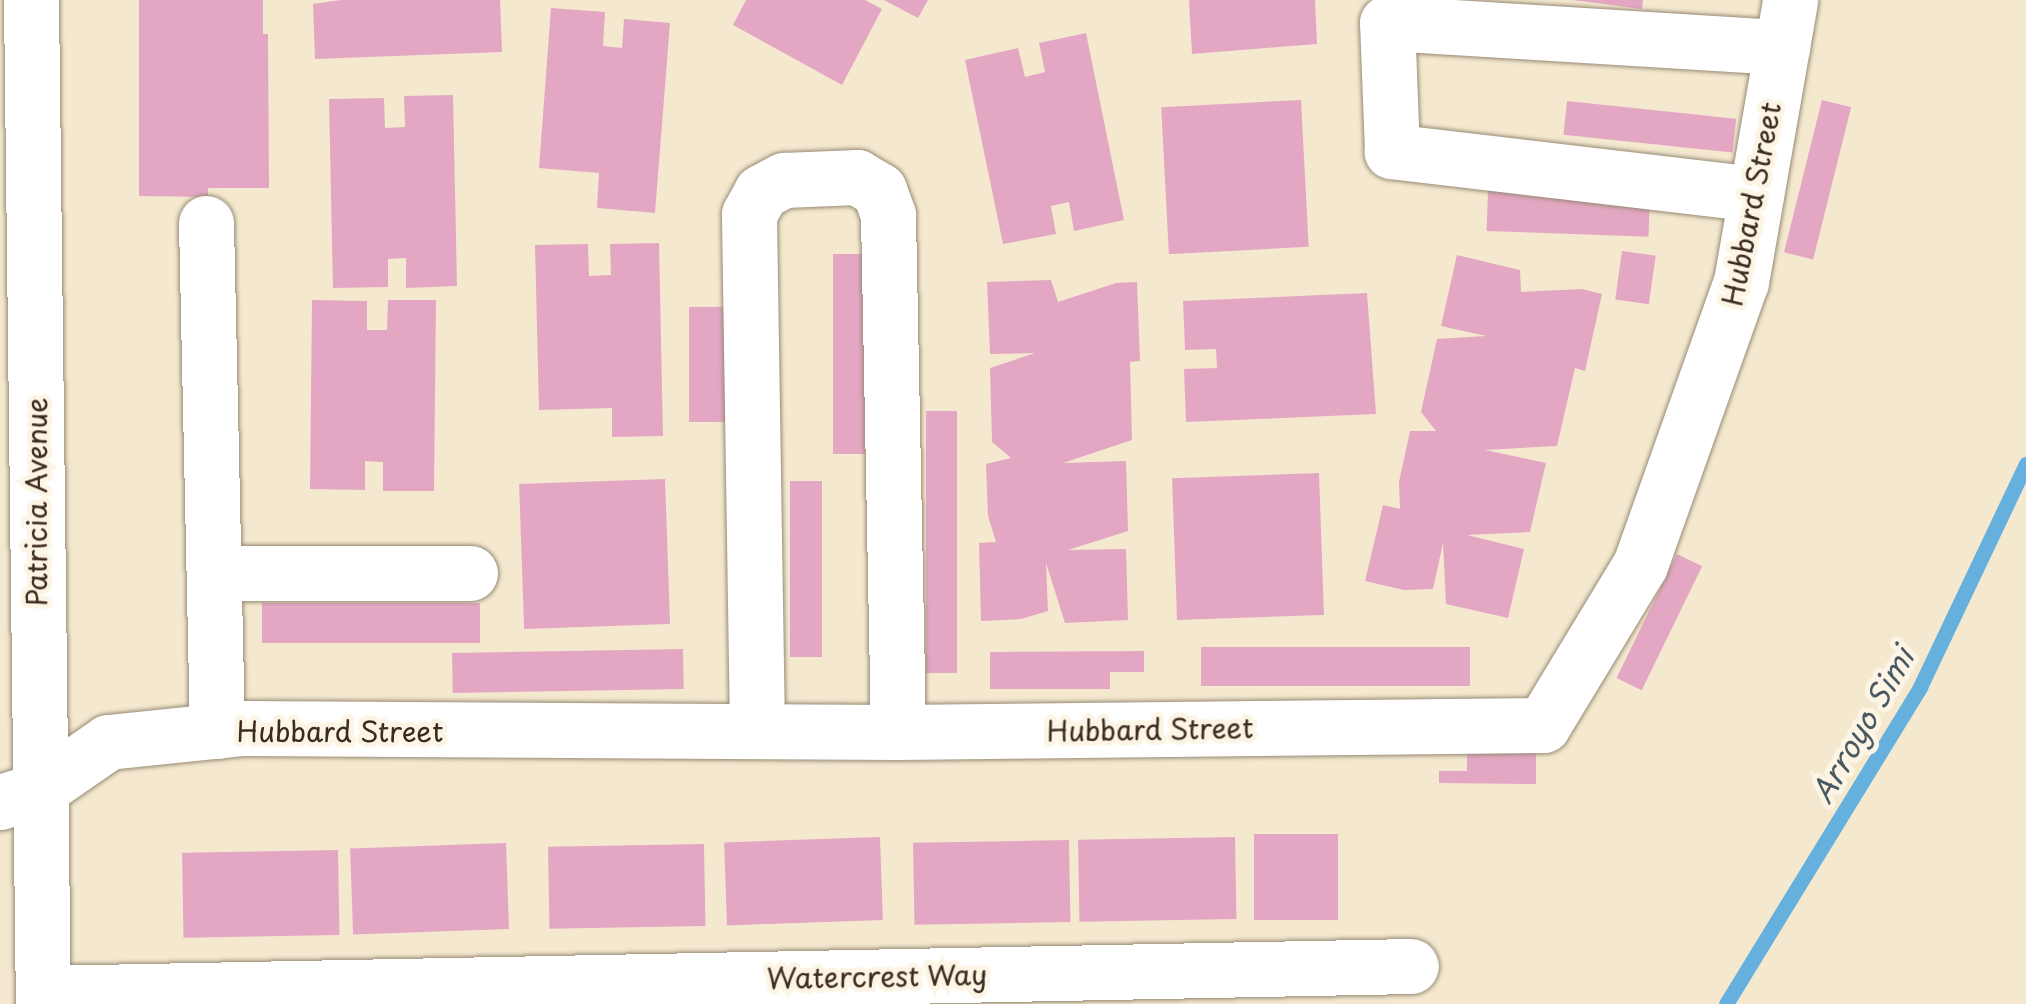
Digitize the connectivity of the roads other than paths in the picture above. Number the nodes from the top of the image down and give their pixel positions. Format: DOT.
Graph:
graph roads {
  1 [pos="21,13"];
  2 [pos="1786,23"];
  3 [pos="1756,194"];
  4 [pos="206,223"];
  5 [pos="17,238"];
  6 [pos="214,573"];
  7 [pos="470,573"];
  8 [pos="217,730"];
  9 [pos="757,732"];
  10 [pos="898,732"];
  11 [pos="19,796"];
  12 [pos="1412,966"];
  13 [pos="43,998"];
  1 -- 5 [label="street, Patricia Avenue"];
  2 -- 3 [label="street, Hubbard Street"];
  2 -- 3 [label="street"];
  3 -- 10 [label="street, Hubbard Street"];
  4 -- 6 [label="street"];
  5 -- 11 [label="street, Patricia Avenue"];
  6 -- 7 [label="street"];
  6 -- 8 [label="street"];
  8 -- 9 [label="street, Hubbard Street"];
  8 -- 11 [label="street, Hubbard Street"];
  9 -- 10 [label="street, Hubbard Street"];
  9 -- 10 [label="street"];
  11 -- 13 [label="street, Patricia Avenue"];
  12 -- 13 [label="street, Watercrest Way"];
}
